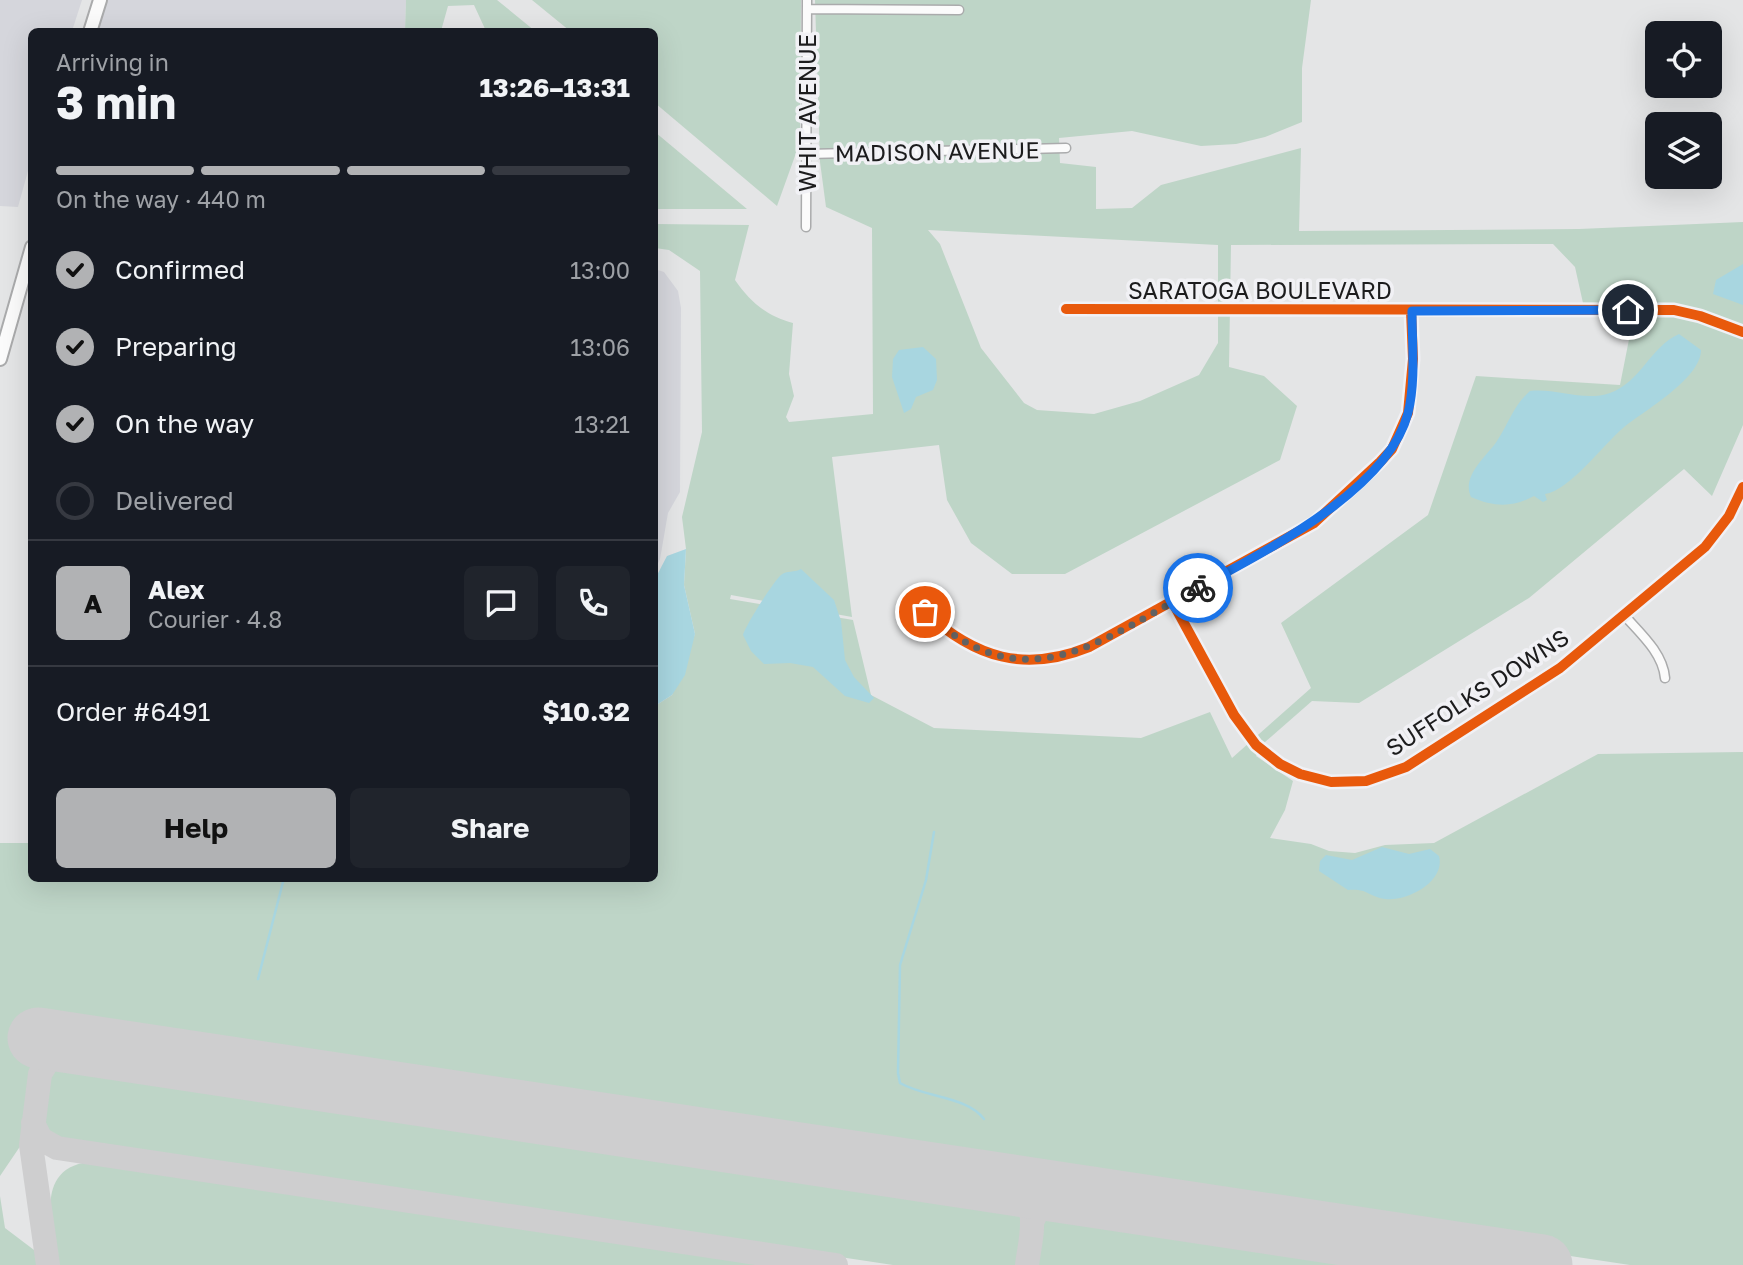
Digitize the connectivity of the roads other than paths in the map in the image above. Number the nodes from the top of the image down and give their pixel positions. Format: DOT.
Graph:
graph roads {
  1 [pos="100,0"];
  2 [pos="807,5"];
  3 [pos="959,10"];
  4 [pos="91,28"];
  5 [pos="1066,148"];
  6 [pos="808,155"];
  7 [pos="806,227"];
  8 [pos="28,261"];
  9 [pos="1066,309"];
  10 [pos="1412,311"];
  11 [pos="1743,332"];
  12 [pos="0,359"];
  13 [pos="1743,487"];
  14 [pos="1173,603"];
  15 [pos="925,612"];
  16 [pos="1624,615"];
  17 [pos="1665,678"];
  1 -- 4 [label="main road"];
  2 -- 3 [label="street"];
  2 -- 6 [label="street, WHIT AVENUE"];
  5 -- 6 [label="street, MADISON AVENUE"];
  6 -- 7 [label="street, WHIT AVENUE"];
  8 -- 12 [label="main road"];
  9 -- 10 [label="street, SARATOGA BOULEVARD"];
  10 -- 11 [label="street, SARATOGA BOULEVARD"];
  10 -- 14 [label="street"];
  13 -- 16 [label="street, SUFFOLKS DOWNS"];
  14 -- 15 [label="street"];
  14 -- 16 [label="street, SUFFOLKS DOWNS"];
  16 -- 17 [label="street"];
}
